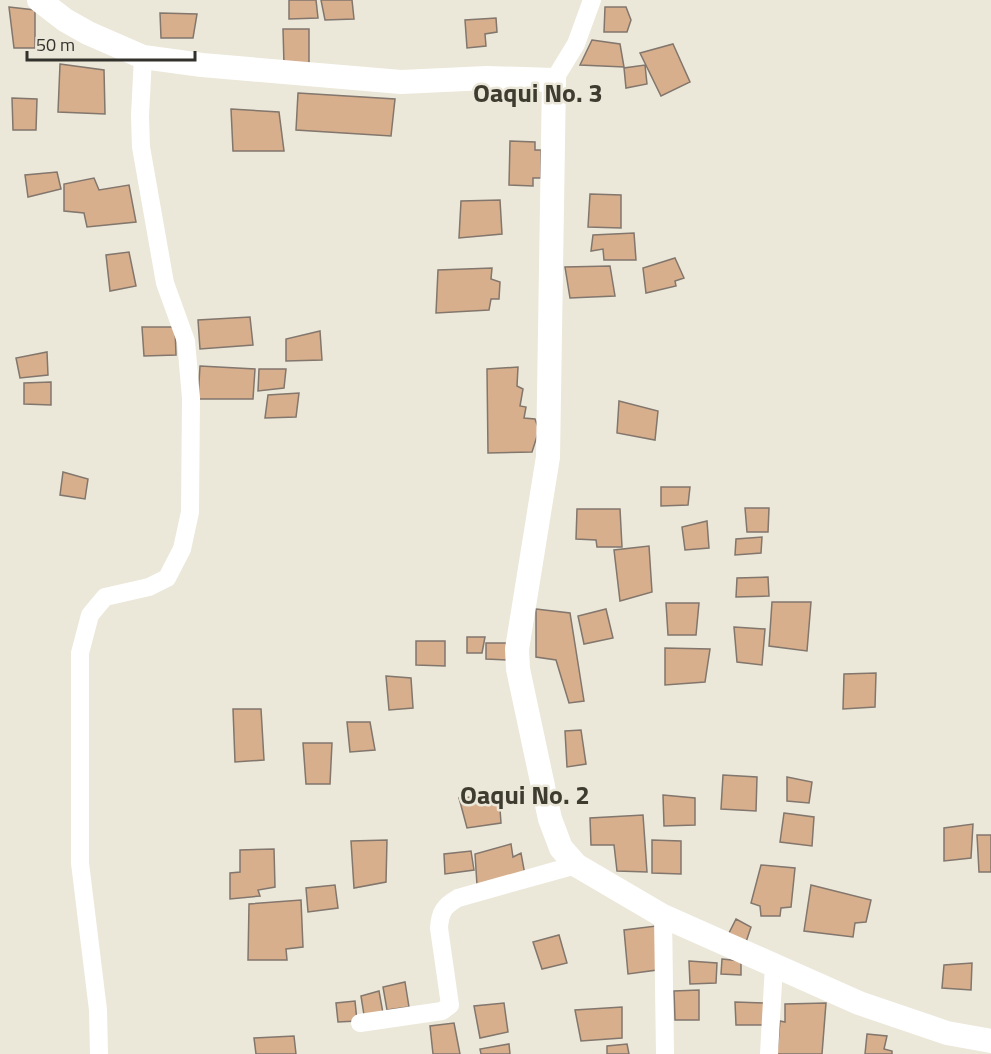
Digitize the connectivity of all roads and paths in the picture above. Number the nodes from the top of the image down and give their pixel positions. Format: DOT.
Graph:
graph roads {
  1 [pos="39,0"];
  2 [pos="591,0"];
  3 [pos="143,57"];
  4 [pos="554,80"];
  5 [pos="576,865"];
  6 [pos="663,916"];
  7 [pos="774,965"];
  8 [pos="360,1023"];
  9 [pos="991,1041"];
  10 [pos="99,1054"];
  11 [pos="665,1054"];
  12 [pos="769,1054"];
  1 -- 3 [label="street"];
  2 -- 4 [label="street"];
  3 -- 4 [label="street"];
  3 -- 10 [label="street"];
  4 -- 5 [label="street"];
  5 -- 6 [label="street"];
  5 -- 8 [label="street"];
  6 -- 7 [label="street"];
  6 -- 11 [label="street"];
  7 -- 9 [label="street"];
  7 -- 12 [label="street"];
}
